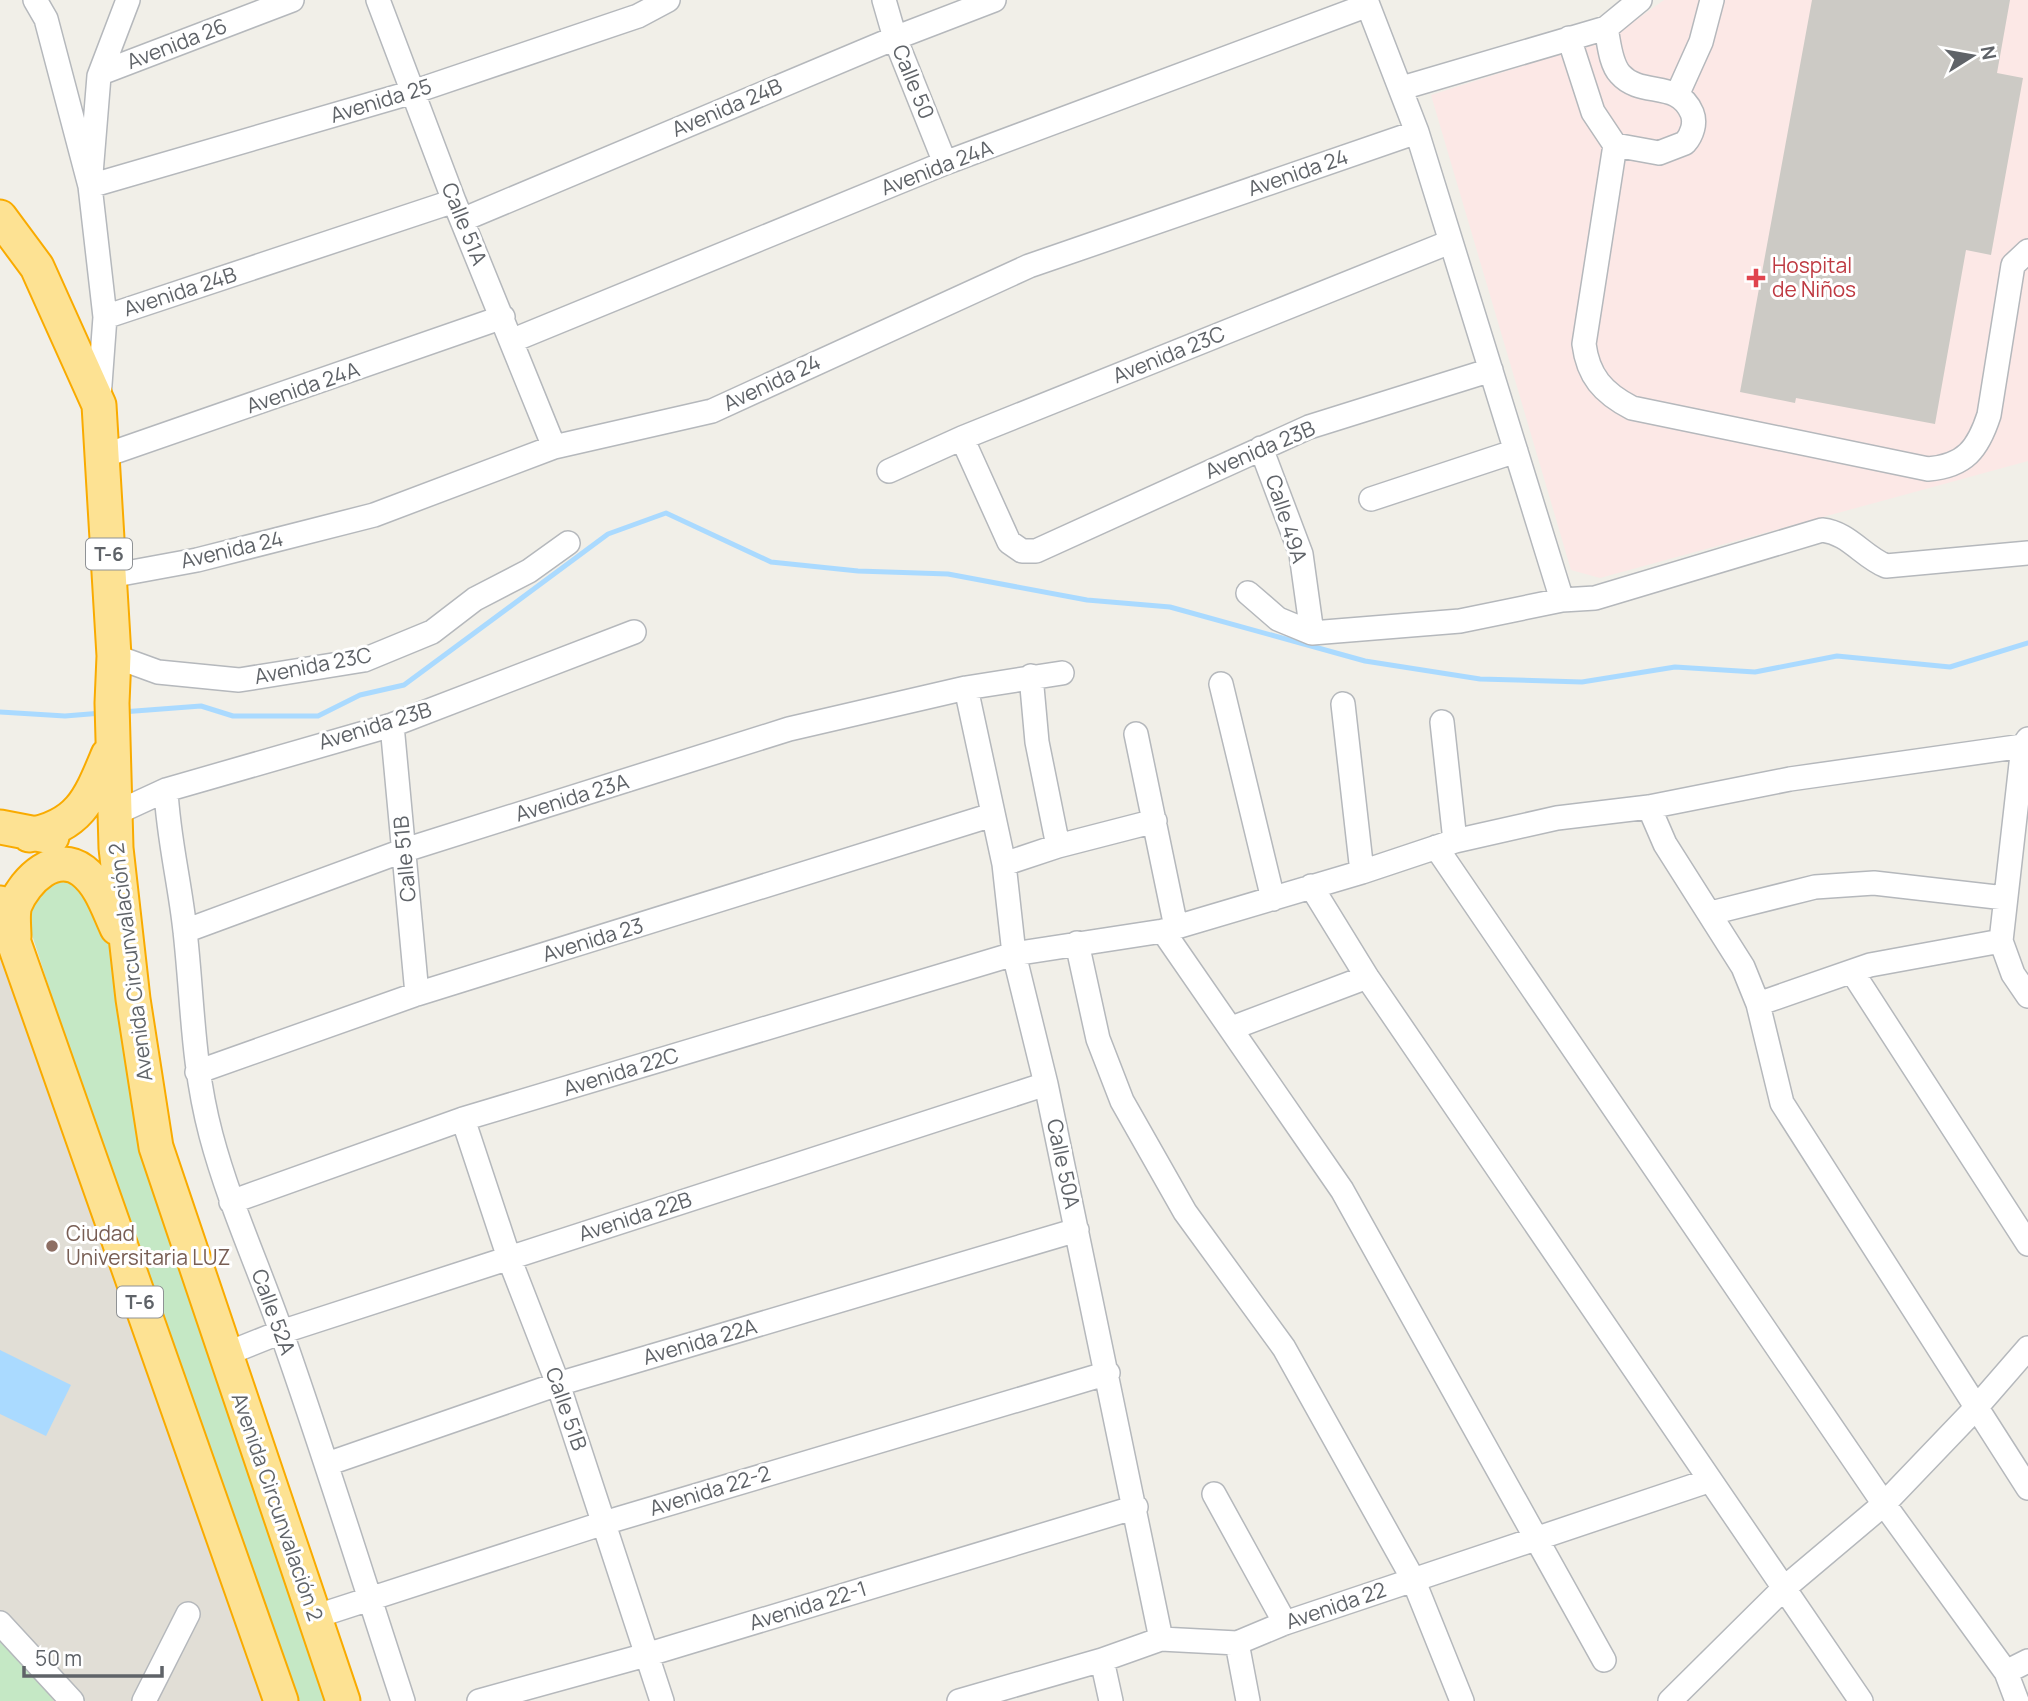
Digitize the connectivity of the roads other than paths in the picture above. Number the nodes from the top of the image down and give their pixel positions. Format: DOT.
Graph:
graph roads {
  1 [pos="35,0"];
  2 [pos="128,0"];
  3 [pos="292,0"];
  4 [pos="378,0"];
  5 [pos="668,0"];
  6 [pos="884,0"];
  7 [pos="994,0"];
  8 [pos="1640,0"];
  9 [pos="1712,0"];
  10 [pos="1367,3"];
  11 [pos="1606,28"];
  12 [pos="895,38"];
  13 [pos="1569,38"];
  14 [pos="101,73"];
  15 [pos="1402,88"];
  16 [pos="413,92"];
  17 [pos="1678,93"];
  18 [pos="1417,132"];
  19 [pos="1615,145"];
  20 [pos="945,163"];
  21 [pos="90,186"];
  22 [pos="458,210"];
  23 [pos="0,217"];
  24 [pos="1450,242"];
  25 [pos="2028,251"];
  26 [pos="105,317"];
  27 [pos="503,317"];
  28 [pos="511,341"];
  29 [pos="1491,370"];
  30 [pos="99,405"];
  31 [pos="962,438"];
  32 [pos="554,447"];
  33 [pos="1261,448"];
  34 [pos="1516,451"];
  35 [pos="103,456"];
  36 [pos="889,471"];
  37 [pos="1371,499"];
  38 [pos="568,543"];
  39 [pos="2028,553"];
  40 [pos="110,576"];
  41 [pos="1248,593"];
  42 [pos="1562,600"];
  43 [pos="634,632"];
  44 [pos="1312,633"];
  45 [pos="114,656"];
  46 [pos="1062,673"];
  47 [pos="1031,676"];
  48 [pos="1221,684"];
  49 [pos="966,688"];
  50 [pos="1342,704"];
  51 [pos="1442,722"];
  52 [pos="112,723"];
  53 [pos="392,725"];
  54 [pos="1136,734"];
  55 [pos="2025,743"];
  56 [pos="166,790"];
  57 [pos="1649,807"];
  58 [pos="114,814"];
  59 [pos="992,815"];
  60 [pos="1155,821"];
  61 [pos="15,831"];
  62 [pos="1445,844"];
  63 [pos="1058,846"];
  64 [pos="405,850"];
  65 [pos="1004,864"];
  66 [pos="1362,872"];
  67 [pos="1311,886"];
  68 [pos="2005,898"];
  69 [pos="1273,899"];
  70 [pos="0,903"];
  71 [pos="1711,913"];
  72 [pos="1169,929"];
  73 [pos="185,931"];
  74 [pos="2001,941"];
  75 [pos="1077,943"];
  76 [pos="14,946"];
  77 [pos="128,952"];
  78 [pos="1014,954"];
  79 [pos="1853,973"];
  80 [pos="1367,977"];
  81 [pos="417,994"];
  82 [pos="2028,996"];
  83 [pos="1758,1004"];
  84 [pos="1232,1028"];
  85 [pos="197,1072"];
  86 [pos="1046,1084"];
  87 [pos="463,1119"];
  88 [pos="231,1202"];
  89 [pos="1077,1230"];
  90 [pos="2028,1244"];
  91 [pos="509,1258"];
  92 [pos="281,1332"];
  93 [pos="2028,1348"];
  94 [pos="226,1354"];
  95 [pos="1108,1373"];
  96 [pos="558,1384"];
  97 [pos="1975,1409"];
  98 [pos="327,1464"];
  99 [pos="1708,1481"];
  100 [pos="2028,1488"];
  101 [pos="1214,1494"];
  102 [pos="1884,1503"];
  103 [pos="1136,1507"];
  104 [pos="604,1523"];
  105 [pos="1536,1537"];
  106 [pos="1413,1580"];
  107 [pos="1782,1590"];
  108 [pos="369,1598"];
  109 [pos="188,1614"];
  110 [pos="314,1617"];
  111 [pos="0,1623"];
  112 [pos="1285,1623"];
  113 [pos="1161,1639"];
  114 [pos="1237,1643"];
  115 [pos="646,1655"];
  116 [pos="1102,1660"];
  117 [pos="1604,1660"];
  118 [pos="2028,1661"];
  119 [pos="2006,1672"];
  120 [pos="72,1701"];
  121 [pos="144,1701"];
  122 [pos="281,1701"];
  123 [pos="343,1701"];
  124 [pos="403,1701"];
  125 [pos="480,1701"];
  126 [pos="662,1701"];
  127 [pos="959,1701"];
  128 [pos="1111,1701"];
  129 [pos="1248,1701"];
  130 [pos="1462,1701"];
  131 [pos="1670,1701"];
  132 [pos="1861,1701"];
  133 [pos="2017,1701"];
  1 -- 21 [label="street"];
  2 -- 14 [label="street"];
  3 -- 14 [label="street, Avenida 26"];
  4 -- 16 [label="street, Calle 51A"];
  5 -- 16 [label="street, Avenida 25"];
  6 -- 12 [label="street, Calle 50"];
  7 -- 12 [label="street, Avenida 24B"];
  8 -- 11 [label="street"];
  9 -- 17 [label="street"];
  10 -- 15 [label="street"];
  10 -- 20 [label="street, Avenida 24A"];
  11 -- 13 [label="street"];
  11 -- 17 [label="street"];
  12 -- 20 [label="street, Calle 50"];
  12 -- 22 [label="street, Avenida 24B"];
  13 -- 15 [label="street"];
  13 -- 19 [label="street"];
  14 -- 21 [label="street"];
  15 -- 18 [label="street"];
  16 -- 21 [label="street, Avenida 25"];
  16 -- 22 [label="street, Calle 51A"];
  17 -- 19 [label="street"];
  18 -- 24 [label="street"];
  18 -- 32 [label="street, Avenida 24"];
  19 -- 25 [label="street"];
  20 -- 28 [label="street, Avenida 24A"];
  21 -- 26 [label="street"];
  22 -- 26 [label="street, Avenida 24B"];
  22 -- 27 [label="street, Calle 51A"];
  23 -- 30 [label="highway, Avenida Circunvalación 2 / T-6"];
  24 -- 29 [label="street"];
  24 -- 31 [label="street, Avenida 23C"];
  26 -- 30 [label="street"];
  27 -- 28 [label="street, Calle 51A"];
  27 -- 35 [label="street, Avenida 24A"];
  28 -- 32 [label="street, Calle 51A"];
  29 -- 33 [label="street, Avenida 23B"];
  29 -- 34 [label="street"];
  30 -- 35 [label="highway, Avenida Circunvalación 2 / T-6"];
  31 -- 33 [label="street, Avenida 23B"];
  31 -- 36 [label="street, Avenida 23C"];
  32 -- 40 [label="street, Avenida 24"];
  33 -- 44 [label="street, Calle 49A"];
  34 -- 37 [label="street"];
  34 -- 42 [label="street"];
  35 -- 40 [label="highway, Avenida Circunvalación 2 / T-6"];
  38 -- 45 [label="street, Avenida 23C"];
  39 -- 42 [label="street"];
  40 -- 45 [label="highway, Avenida Circunvalación 2 / T-6"];
  41 -- 44 [label="street"];
  42 -- 44 [label="street"];
  43 -- 53 [label="street, Avenida 23B"];
  45 -- 52 [label="highway, Avenida Circunvalación 2 / T-6"];
  46 -- 47 [label="street, Avenida 23A"];
  47 -- 49 [label="street, Avenida 23A"];
  47 -- 63 [label="street"];
  48 -- 69 [label="street"];
  49 -- 59 [label="street, Calle 50A"];
  49 -- 64 [label="street, Avenida 23A"];
  50 -- 66 [label="street"];
  51 -- 62 [label="street"];
  52 -- 58 [label="highway, Avenida Circunvalación 2 / T-6"];
  52 -- 61 [label="highway"];
  53 -- 56 [label="street, Avenida 23B"];
  53 -- 64 [label="street, Calle 51B"];
  54 -- 60 [label="street"];
  55 -- 57 [label="street, Avenida 22C"];
  55 -- 68 [label="street"];
  56 -- 58 [label="street, Avenida 23B"];
  56 -- 73 [label="street, Calle 52A"];
  57 -- 62 [label="street, Avenida 22C"];
  57 -- 71 [label="street"];
  58 -- 61 [label="highway"];
  58 -- 77 [label="highway, Avenida Circunvalación 2 / T-6"];
  59 -- 65 [label="street, Calle 50A"];
  59 -- 81 [label="street, Avenida 23"];
  60 -- 63 [label="street"];
  60 -- 72 [label="street"];
  62 -- 66 [label="street, Avenida 22C"];
  62 -- 102 [label="street"];
  63 -- 65 [label="street"];
  64 -- 73 [label="street, Avenida 23A"];
  64 -- 81 [label="street, Calle 51B"];
  65 -- 78 [label="street, Calle 50A"];
  66 -- 67 [label="street, Avenida 22C"];
  67 -- 69 [label="street, Avenida 22C"];
  67 -- 80 [label="street"];
  68 -- 71 [label="street"];
  68 -- 74 [label="street"];
  69 -- 72 [label="street, Avenida 22C"];
  70 -- 76 [label="highway, T-6"];
  71 -- 83 [label="street"];
  72 -- 75 [label="street, Avenida 22C"];
  72 -- 84 [label="street"];
  73 -- 85 [label="street, Calle 52A"];
  74 -- 79 [label="street"];
  74 -- 82 [label="street"];
  75 -- 78 [label="street, Avenida 22C"];
  75 -- 106 [label="street"];
  76 -- 77 [label="highway, T-6"];
  76 -- 122 [label="highway, T-6"];
  77 -- 94 [label="highway, Avenida Circunvalación 2 / T-6"];
  78 -- 86 [label="street, Calle 50A"];
  78 -- 87 [label="street, Avenida 22C"];
  79 -- 83 [label="street"];
  79 -- 90 [label="street"];
  80 -- 84 [label="street"];
  80 -- 99 [label="street"];
  81 -- 85 [label="street, Avenida 23"];
  83 -- 97 [label="street"];
  84 -- 105 [label="street"];
  85 -- 88 [label="street, Calle 52A"];
  86 -- 89 [label="street, Calle 50A"];
  86 -- 91 [label="street, Avenida 22B"];
  87 -- 88 [label="street, Avenida 22C"];
  87 -- 91 [label="street, Calle 51B"];
  88 -- 92 [label="street, Calle 52A"];
  89 -- 95 [label="street, Calle 50A"];
  89 -- 96 [label="street, Avenida 22A"];
  91 -- 92 [label="street, Avenida 22B"];
  91 -- 96 [label="street, Calle 51B"];
  92 -- 94 [label="street, Avenida 22B"];
  92 -- 98 [label="street, Calle 52A"];
  93 -- 97 [label="street"];
  94 -- 110 [label="highway, Avenida Circunvalación 2 / T-6"];
  95 -- 103 [label="street, Calle 50A"];
  95 -- 104 [label="street, Avenida 22-2"];
  96 -- 98 [label="street, Avenida 22A"];
  96 -- 104 [label="street, Calle 51B"];
  97 -- 100 [label="street"];
  97 -- 102 [label="street"];
  98 -- 108 [label="street, Calle 52A"];
  99 -- 105 [label="street, Avenida 22"];
  99 -- 107 [label="street"];
  101 -- 112 [label="street"];
  102 -- 107 [label="street"];
  102 -- 119 [label="street"];
  103 -- 113 [label="street, Calle 50A"];
  103 -- 115 [label="street, Avenida 22-1"];
  104 -- 108 [label="street, Avenida 22-2"];
  104 -- 115 [label="street, Calle 51B"];
  105 -- 106 [label="street, Avenida 22"];
  105 -- 117 [label="street"];
  106 -- 112 [label="street, Avenida 22"];
  106 -- 130 [label="street"];
  107 -- 131 [label="street"];
  107 -- 132 [label="street"];
  108 -- 110 [label="street, Avenida 22-2"];
  108 -- 124 [label="street, Calle 52A"];
  109 -- 121 [label="street"];
  110 -- 123 [label="highway, Avenida Circunvalación 2 / T-6"];
  111 -- 120 [label="street"];
  112 -- 114 [label="street, Avenida 22"];
  113 -- 114 [label="street, Avenida 22"];
  113 -- 116 [label="street, Avenida 22"];
  114 -- 129 [label="street"];
  115 -- 125 [label="street, Avenida 22-1"];
  115 -- 126 [label="street, Calle 51B"];
  116 -- 127 [label="street, Avenida 22"];
  116 -- 128 [label="street"];
  118 -- 119 [label="street"];
  119 -- 133 [label="street"];
}
